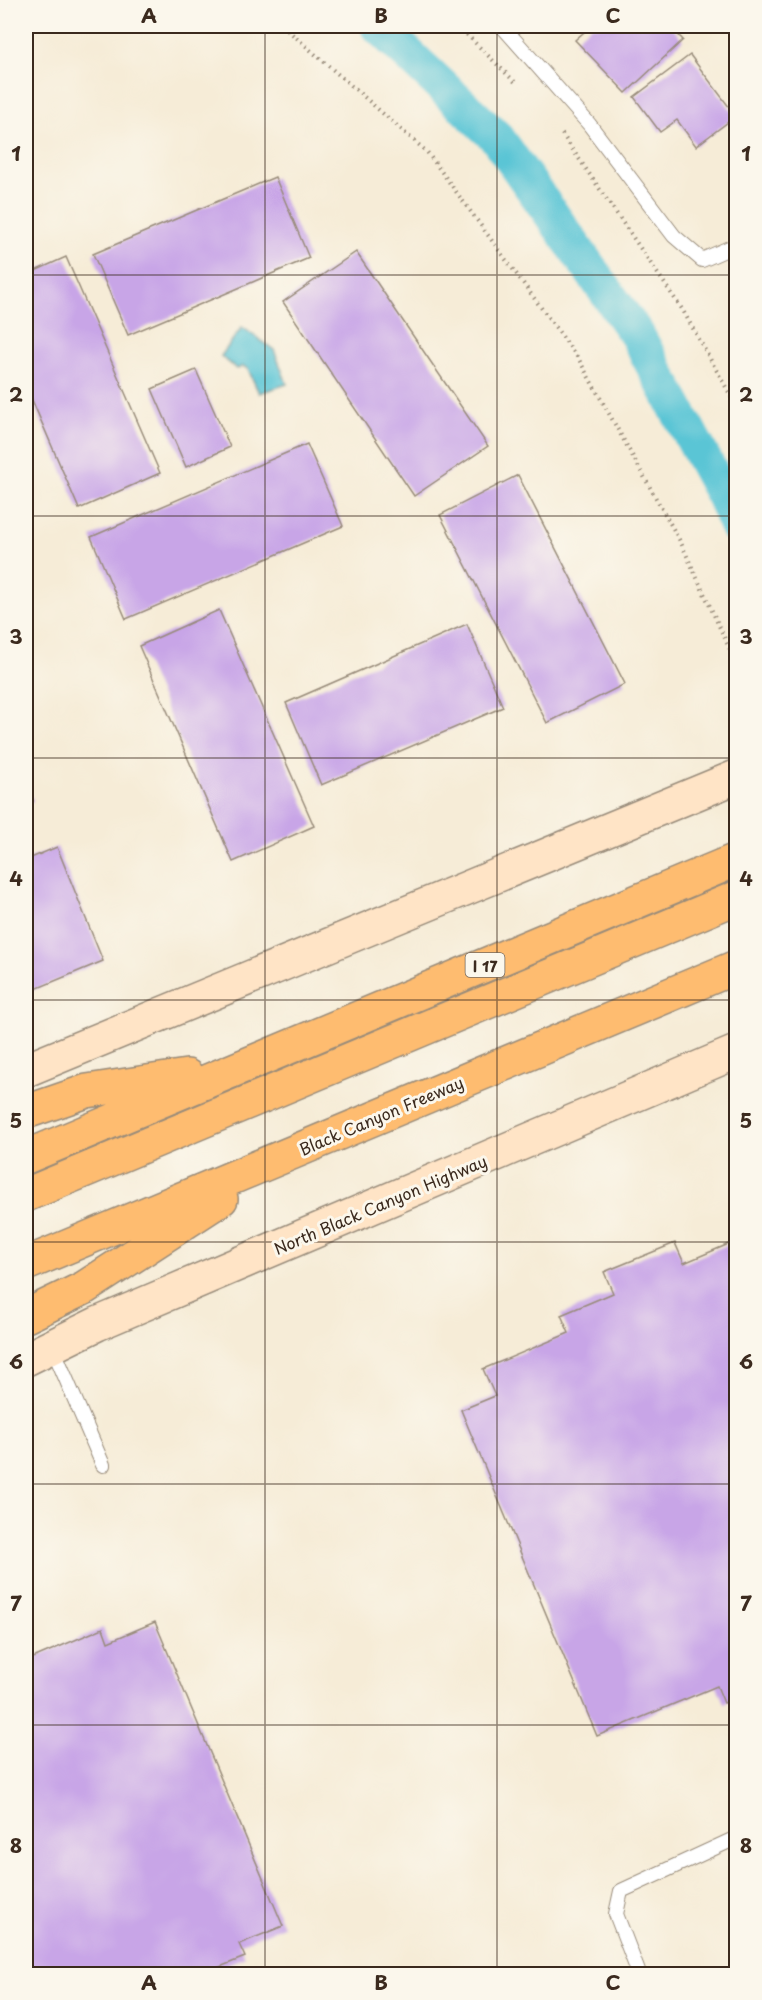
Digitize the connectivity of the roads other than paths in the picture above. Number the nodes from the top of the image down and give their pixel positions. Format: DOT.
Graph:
graph roads {
  1 [pos="502,26"];
  2 [pos="736,245"];
  3 [pos="736,777"];
  4 [pos="736,860"];
  5 [pos="736,897"];
  6 [pos="736,967"];
  7 [pos="736,1052"];
  8 [pos="233,1069"];
  9 [pos="26,1070"];
  10 [pos="26,1112"];
  11 [pos="293,1152"];
  12 [pos="26,1157"];
  13 [pos="26,1195"];
  14 [pos="26,1264"];
  15 [pos="26,1316"];
  16 [pos="39,1353"];
  17 [pos="103,1465"];
  18 [pos="736,1838"];
  19 [pos="639,1974"];
  1 -- 2 [label="lane"];
  3 -- 9 [label="main road"];
  4 -- 8 [label="highway, I 17"];
  5 -- 13 [label="highway"];
  6 -- 11 [label="highway, Black Canyon Freeway"];
  7 -- 16 [label="main road, North Black Canyon Highway"];
  8 -- 10 [label="highway"];
  8 -- 12 [label="highway, I 17"];
  11 -- 14 [label="highway, Black Canyon Freeway"];
  11 -- 15 [label="highway"];
  16 -- 17 [label="lane"];
  18 -- 19 [label="lane"];
}
